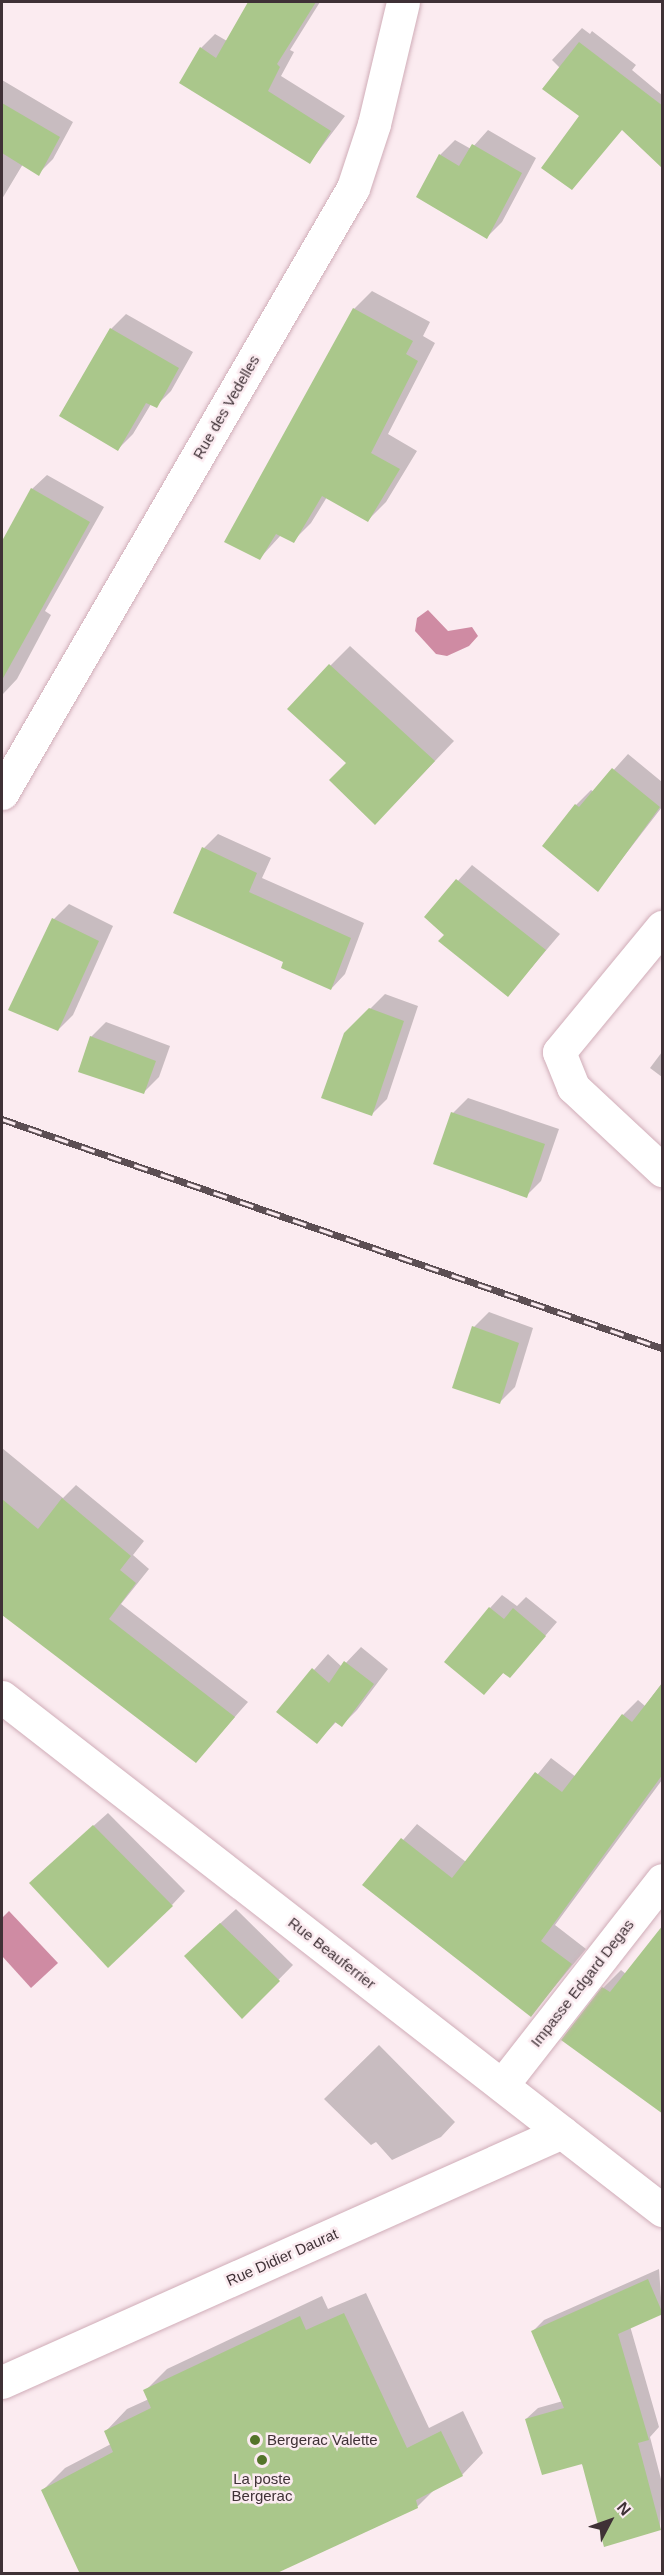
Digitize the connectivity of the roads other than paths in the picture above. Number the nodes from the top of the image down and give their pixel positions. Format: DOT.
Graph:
graph roads {
  1 [pos="402,2"];
  2 [pos="2,793"];
  3 [pos="663,927"];
  4 [pos="663,1170"];
  5 [pos="2,1697"];
  6 [pos="663,1880"];
  7 [pos="502,2085"];
  8 [pos="562,2132"];
  9 [pos="663,2210"];
  10 [pos="2,2382"];
  1 -- 2 [label="street, Rue des Vedelles"];
  3 -- 4 [label="street"];
  5 -- 7 [label="street, Rue Beauferrier"];
  6 -- 7 [label="street, Impasse Edgard Degas"];
  7 -- 8 [label="street, Rue Beauferrier"];
  8 -- 9 [label="street, Rue Beauferrier"];
  8 -- 10 [label="street, Rue Didier Daurat"];
}
